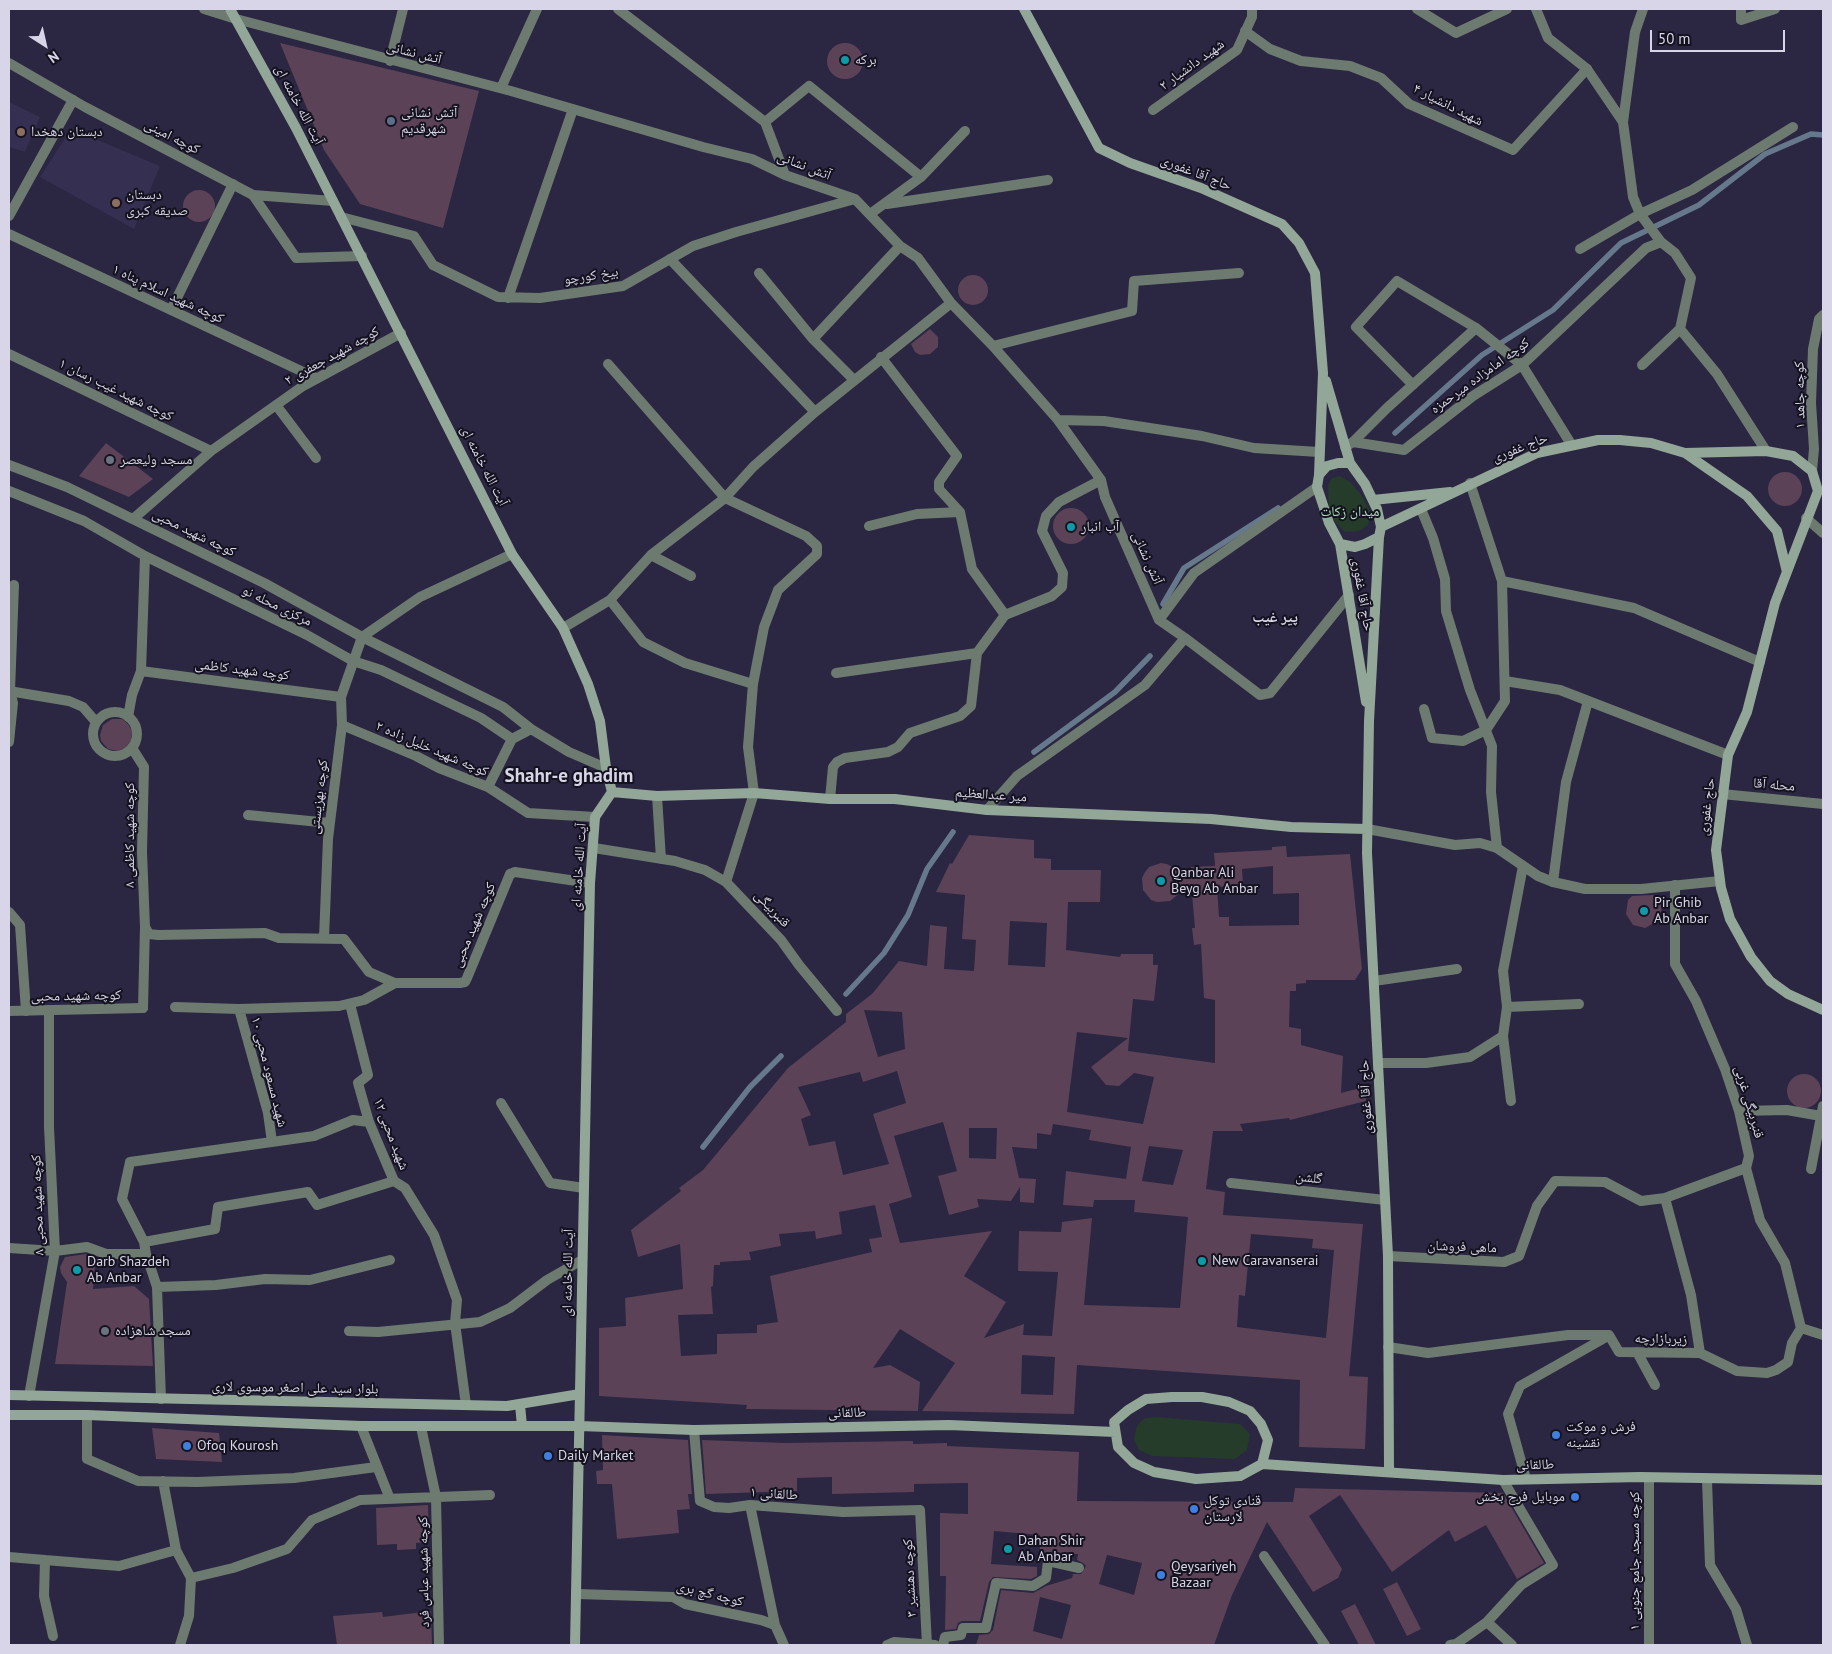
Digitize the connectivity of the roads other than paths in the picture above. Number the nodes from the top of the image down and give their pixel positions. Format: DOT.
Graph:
graph roads {
  1 [pos="204,9"];
  2 [pos="230,9"];
  3 [pos="403,9"];
  4 [pos="537,9"];
  5 [pos="618,9"];
  6 [pos="1024,9"];
  7 [pos="1252,9"];
  8 [pos="1417,9"];
  9 [pos="1507,9"];
  10 [pos="1536,9"];
  11 [pos="1643,9"];
  12 [pos="1741,9"];
  13 [pos="1775,9"];
  14 [pos="236,19"];
  15 [pos="1245,31"];
  16 [pos="390,61"];
  17 [pos="9,63"];
  18 [pos="1587,69"];
  19 [pos="501,88"];
  20 [pos="72,100"];
  21 [pos="573,109"];
  22 [pos="1153,110"];
  23 [pos="765,122"];
  24 [pos="1624,122"];
  25 [pos="1793,127"];
  26 [pos="965,131"];
  27 [pos="785,176"];
  28 [pos="921,177"];
  29 [pos="1048,180"];
  30 [pos="233,184"];
  31 [pos="253,195"];
  32 [pos="856,200"];
  33 [pos="333,201"];
  34 [pos="884,204"];
  35 [pos="870,214"];
  36 [pos="1640,214"];
  37 [pos="9,216"];
  38 [pos="341,217"];
  39 [pos="9,234"];
  40 [pos="1661,242"];
  41 [pos="900,246"];
  42 [pos="1580,249"];
  43 [pos="362,256"];
  44 [pos="670,259"];
  45 [pos="759,273"];
  46 [pos="1239,273"];
  47 [pos="508,298"];
  48 [pos="951,303"];
  49 [pos="171,310"];
  50 [pos="1821,317"];
  51 [pos="1476,328"];
  52 [pos="1680,329"];
  53 [pos="401,333"];
  54 [pos="813,339"];
  55 [pos="993,346"];
  56 [pos="9,354"];
  57 [pos="882,357"];
  58 [pos="608,364"];
  59 [pos="1522,365"];
  60 [pos="1642,365"];
  61 [pos="1323,373"];
  62 [pos="316,378"];
  63 [pos="854,380"];
  64 [pos="1413,385"];
  65 [pos="276,405"];
  66 [pos="815,412"];
  67 [pos="1058,420"];
  68 [pos="1571,444"];
  69 [pos="1349,445"];
  70 [pos="211,451"];
  71 [pos="1318,452"];
  72 [pos="1766,452"];
  73 [pos="1685,453"];
  74 [pos="316,458"];
  75 [pos="1350,464"];
  76 [pos="9,465"];
  77 [pos="1812,470"];
  78 [pos="1319,475"];
  79 [pos="1101,480"];
  80 [pos="1470,483"];
  81 [pos="1317,487"];
  82 [pos="1820,490"];
  83 [pos="9,491"];
  84 [pos="1456,492"];
  85 [pos="725,498"];
  86 [pos="1373,500"];
  87 [pos="1421,509"];
  88 [pos="960,512"];
  89 [pos="1806,518"];
  90 [pos="133,519"];
  91 [pos="869,526"];
  92 [pos="1380,532"];
  93 [pos="1823,533"];
  94 [pos="1340,544"];
  95 [pos="512,554"];
  96 [pos="651,555"];
  97 [pos="145,556"];
  98 [pos="1787,572"];
  99 [pos="691,576"];
  100 [pos="1502,581"];
  101 [pos="14,585"];
  102 [pos="1349,595"];
  103 [pos="610,600"];
  104 [pos="1006,615"];
  105 [pos="1159,620"];
  106 [pos="563,628"];
  107 [pos="362,637"];
  108 [pos="1185,638"];
  109 [pos="977,653"];
  110 [pos="353,661"];
  111 [pos="1760,662"];
  112 [pos="141,671"];
  113 [pos="836,673"];
  114 [pos="1505,681"];
  115 [pos="752,684"];
  116 [pos="9,691"];
  117 [pos="340,697"];
  118 [pos="1588,701"];
  119 [pos="1424,709"];
  120 [pos="128,717"];
  121 [pos="1369,720"];
  122 [pos="96,722"];
  123 [pos="342,725"];
  124 [pos="531,729"];
  125 [pos="1486,730"];
  126 [pos="512,739"];
  127 [pos="9,742"];
  128 [pos="132,748"];
  129 [pos="1728,755"];
  130 [pos="606,768"];
  131 [pos="488,787"];
  132 [pos="612,792"];
  133 [pos="754,793"];
  134 [pos="1722,794"];
  135 [pos="657,796"];
  136 [pos="830,799"];
  137 [pos="1823,804"];
  138 [pos="987,810"];
  139 [pos="248,815"];
  140 [pos="595,817"];
  141 [pos="330,823"];
  142 [pos="1367,830"];
  143 [pos="594,848"];
  144 [pos="1497,848"];
  145 [pos="661,859"];
  146 [pos="1523,866"];
  147 [pos="1720,881"];
  148 [pos="726,882"];
  149 [pos="1553,882"];
  150 [pos="590,883"];
  151 [pos="1675,885"];
  152 [pos="9,912"];
  153 [pos="145,923"];
  154 [pos="324,938"];
  155 [pos="1456,968"];
  156 [pos="1374,981"];
  157 [pos="395,983"];
  158 [pos="350,1004"];
  159 [pos="1579,1004"];
  160 [pos="175,1007"];
  161 [pos="1507,1007"];
  162 [pos="144,1008"];
  163 [pos="239,1009"];
  164 [pos="26,1010"];
  165 [pos="49,1010"];
  166 [pos="1823,1010"];
  167 [pos="9,1011"];
  168 [pos="837,1011"];
  169 [pos="1503,1036"];
  170 [pos="1378,1063"];
  171 [pos="1512,1102"];
  172 [pos="501,1104"];
  173 [pos="1739,1111"];
  174 [pos="1822,1111"];
  175 [pos="369,1122"];
  176 [pos="272,1142"];
  177 [pos="1746,1168"];
  178 [pos="1811,1169"];
  179 [pos="394,1181"];
  180 [pos="1231,1183"];
  181 [pos="584,1188"];
  182 [pos="1665,1198"];
  183 [pos="1385,1200"];
  184 [pos="144,1242"];
  185 [pos="9,1248"];
  186 [pos="55,1251"];
  187 [pos="146,1254"];
  188 [pos="1388,1256"];
  189 [pos="390,1260"];
  190 [pos="582,1260"];
  191 [pos="157,1287"];
  192 [pos="455,1324"];
  193 [pos="1801,1328"];
  194 [pos="349,1331"];
  195 [pos="1609,1335"];
  196 [pos="1823,1335"];
  197 [pos="1388,1346"];
  198 [pos="1637,1352"];
  199 [pos="1700,1353"];
  200 [pos="1655,1385"];
  201 [pos="580,1394"];
  202 [pos="9,1395"];
  203 [pos="29,1396"];
  204 [pos="160,1399"];
  205 [pos="466,1405"];
  206 [pos="520,1406"];
  207 [pos="9,1415"];
  208 [pos="86,1415"];
  209 [pos="361,1426"];
  210 [pos="421,1426"];
  211 [pos="522,1426"];
  212 [pos="579,1426"];
  213 [pos="694,1430"];
  214 [pos="1115,1432"];
  215 [pos="1262,1464"];
  216 [pos="376,1467"];
  217 [pos="1389,1471"];
  218 [pos="1649,1478"];
  219 [pos="1526,1479"];
  220 [pos="1503,1480"];
  221 [pos="1707,1480"];
  222 [pos="1808,1480"];
  223 [pos="1823,1480"];
  224 [pos="163,1482"];
  225 [pos="1823,1488"];
  226 [pos="490,1495"];
  227 [pos="436,1498"];
  228 [pos="390,1499"];
  229 [pos="750,1505"];
  230 [pos="920,1510"];
  231 [pos="176,1550"];
  232 [pos="1264,1556"];
  233 [pos="9,1557"];
  234 [pos="45,1560"];
  235 [pos="1079,1568"];
  236 [pos="191,1578"];
  237 [pos="577,1594"];
  238 [pos="1487,1622"];
  239 [pos="774,1625"];
  240 [pos="54,1636"];
  241 [pos="180,1645"];
  242 [pos="439,1645"];
  243 [pos="575,1645"];
  244 [pos="784,1645"];
  245 [pos="887,1645"];
  246 [pos="930,1645"];
  247 [pos="943,1645"];
  248 [pos="1324,1645"];
  249 [pos="1454,1645"];
  250 [pos="1512,1645"];
  251 [pos="1649,1645"];
  252 [pos="1747,1645"];
  1 -- 14 [label="street, آتش نشانی"];
  2 -- 14 [label="main road, آیت الله خامنه ای"];
  3 -- 16 [label="street"];
  4 -- 19 [label="street"];
  5 -- 23 [label="street"];
  6 -- 61 [label="main road, حاج آقا غفوری"];
  7 -- 15 [label="street, شهید دانشیار ۲"];
  8 -- 9 [label="street"];
  10 -- 18 [label="street"];
  11 -- 24 [label="street"];
  12 -- 13 [label="street"];
  14 -- 16 [label="street, آتش نشانی"];
  14 -- 33 [label="main road, آیت الله خامنه ای"];
  15 -- 18 [label="street, شهید دانشیار ۴"];
  15 -- 22 [label="street, شهید دانشیار ۲"];
  16 -- 19 [label="street, آتش نشانی"];
  17 -- 20 [label="street, کوچه امینی"];
  18 -- 24 [label="street"];
  19 -- 21 [label="street, آتش نشانی"];
  20 -- 30 [label="street, کوچه امینی"];
  20 -- 37 [label="street"];
  21 -- 27 [label="street, آتش نشانی"];
  21 -- 47 [label="street"];
  23 -- 27 [label="street"];
  23 -- 28 [label="street"];
  24 -- 36 [label="street"];
  25 -- 36 [label="street"];
  26 -- 28 [label="street"];
  27 -- 32 [label="street, آتش نشانی"];
  28 -- 34 [label="street"];
  29 -- 34 [label="street"];
  30 -- 31 [label="street, کوچه امینی"];
  30 -- 49 [label="street"];
  31 -- 33 [label="street, کوچه امینی"];
  31 -- 43 [label="street"];
  32 -- 35 [label="street, آتش نشانی"];
  32 -- 44 [label="street, بیخ کورچو"];
  33 -- 38 [label="main road, آیت الله خامنه ای"];
  34 -- 35 [label="street"];
  35 -- 41 [label="street, آتش نشانی"];
  36 -- 40 [label="street"];
  36 -- 42 [label="street"];
  38 -- 43 [label="main road, آیت الله خامنه ای"];
  38 -- 47 [label="street, بیخ کورچو"];
  39 -- 49 [label="street, کوچه شهید اسلام پناه ۱"];
  40 -- 52 [label="street"];
  40 -- 59 [label="street, کوچه امامزاده میرحمزه"];
  41 -- 48 [label="street, آتش نشانی"];
  41 -- 54 [label="street"];
  43 -- 53 [label="main road, آیت الله خامنه ای"];
  44 -- 47 [label="street, بیخ کورچو"];
  44 -- 66 [label="street"];
  45 -- 54 [label="street"];
  46 -- 55 [label="street"];
  48 -- 55 [label="street, آتش نشانی"];
  48 -- 57 [label="street"];
  49 -- 62 [label="street, کوچه شهید اسلام پناه ۱"];
  50 -- 77 [label="street, کوچه جاهد ۱"];
  51 -- 59 [label="street"];
  51 -- 64 [label="street"];
  51 -- 64 [label="street"];
  52 -- 60 [label="street"];
  52 -- 72 [label="street"];
  53 -- 62 [label="street, کوچه شهید جعفری ۲"];
  53 -- 95 [label="main road, آیت الله خامنه ای"];
  54 -- 63 [label="street"];
  55 -- 67 [label="street, آتش نشانی"];
  56 -- 70 [label="street, کوچه شهید غیب رسان ۱"];
  57 -- 63 [label="street"];
  57 -- 88 [label="street"];
  58 -- 85 [label="street"];
  59 -- 68 [label="street"];
  59 -- 69 [label="street, کوچه امامزاده میرحمزه"];
  61 -- 69 [label="main road, حاج آقا غفوری"];
  61 -- 71 [label="main road, حاج آقا غفوری"];
  62 -- 65 [label="street, کوچه شهید جعفری ۲"];
  63 -- 66 [label="street"];
  64 -- 69 [label="street"];
  65 -- 70 [label="street, کوچه شهید جعفری ۲"];
  65 -- 74 [label="street"];
  66 -- 85 [label="street"];
  67 -- 71 [label="street"];
  67 -- 79 [label="street, آتش نشانی"];
  68 -- 73 [label="main road, حاج غفوری"];
  68 -- 80 [label="main road, حاج غفوری"];
  69 -- 75 [label="main road, حاج آقا غفوری"];
  70 -- 90 [label="street, کوچه شهید جعفری ۲"];
  71 -- 78 [label="main road, حاج آقا غفوری"];
  72 -- 73 [label="main road, حاج غفوری"];
  72 -- 77 [label="main road, حاج غفوری"];
  73 -- 98 [label="main road, حاج غفوری"];
  75 -- 78 [label="main road"];
  75 -- 86 [label="main road"];
  76 -- 90 [label="street, کوچه شهید محبی"];
  77 -- 82 [label="main road, حاج غفوری"];
  78 -- 81 [label="main road, حاج آقا غفوری"];
  79 -- 104 [label="street"];
  79 -- 105 [label="street, آتش نشانی"];
  80 -- 84 [label="main road, حاج غفوری"];
  80 -- 100 [label="street"];
  81 -- 94 [label="main road, حاج آقا غفوری"];
  81 -- 105 [label="street"];
  82 -- 89 [label="main road, حاج غفوری"];
  83 -- 97 [label="street, مرکزی محله نو"];
  84 -- 86 [label="main road, حاج غفوری"];
  84 -- 87 [label="main road, حاج غفوری"];
  85 -- 96 [label="street"];
  85 -- 115 [label="street"];
  86 -- 92 [label="main road"];
  87 -- 92 [label="main road, حاج غفوری"];
  87 -- 125 [label="street"];
  88 -- 91 [label="street"];
  88 -- 104 [label="street"];
  89 -- 93 [label="street"];
  89 -- 98 [label="main road, حاج غفوری"];
  90 -- 107 [label="street, کوچه شهید محبی"];
  92 -- 94 [label="main road, حاج غفوری"];
  92 -- 121 [label="main road, حاج آقا غفوری"];
  94 -- 102 [label="main road, حاج آقا غفوری"];
  95 -- 106 [label="main road, آیت الله خامنه ای"];
  95 -- 107 [label="street"];
  96 -- 99 [label="street"];
  96 -- 103 [label="street"];
  97 -- 110 [label="street, مرکزی محله نو"];
  97 -- 112 [label="street"];
  98 -- 111 [label="main road, حاج غفوری"];
  100 -- 111 [label="street"];
  100 -- 114 [label="street"];
  101 -- 116 [label="street"];
  102 -- 108 [label="street"];
  102 -- 121 [label="main road, حاج آقا غفوری"];
  103 -- 106 [label="street"];
  103 -- 115 [label="street"];
  104 -- 109 [label="street"];
  105 -- 108 [label="street"];
  106 -- 130 [label="main road, آیت الله خامنه ای"];
  107 -- 110 [label="street, کوچه بهزیستی"];
  107 -- 124 [label="street"];
  108 -- 138 [label="street"];
  109 -- 113 [label="street"];
  109 -- 136 [label="street"];
  110 -- 117 [label="street, کوچه بهزیستی"];
  110 -- 126 [label="street, مرکزی محله نو"];
  111 -- 129 [label="main road, حاج غفوری"];
  112 -- 117 [label="street, کوچه شهید کاظمی"];
  112 -- 120 [label="street"];
  114 -- 118 [label="street"];
  114 -- 125 [label="street"];
  115 -- 133 [label="street"];
  116 -- 122 [label="street"];
  116 -- 127 [label="street"];
  117 -- 123 [label="street, کوچه بهزیستی"];
  118 -- 129 [label="street"];
  118 -- 149 [label="street"];
  119 -- 125 [label="street"];
  120 -- 122 [label="street"];
  120 -- 128 [label="street"];
  121 -- 142 [label="main road, حاج آقا غفوری"];
  122 -- 128 [label="street"];
  123 -- 131 [label="street, کوچه شهید خلیل زاده ۲"];
  123 -- 141 [label="street, کوچه بهزیستی"];
  124 -- 126 [label="street"];
  124 -- 130 [label="street"];
  125 -- 144 [label="street"];
  126 -- 131 [label="street"];
  128 -- 153 [label="street, کوچه شهید کاظمی ۸"];
  129 -- 134 [label="main road, حاج غفوری"];
  130 -- 132 [label="main road, آیت الله خامنه ای"];
  131 -- 140 [label="street, کوچه شهید خلیل زاده ۲"];
  132 -- 135 [label="main road, میر عبدالعظیم"];
  132 -- 140 [label="main road, آیت الله خامنه ای"];
  133 -- 135 [label="main road, میر عبدالعظیم"];
  133 -- 136 [label="main road, میر عبدالعظیم"];
  133 -- 148 [label="street"];
  134 -- 137 [label="street, محله آقا"];
  134 -- 147 [label="main road, حاج غفوری"];
  135 -- 145 [label="street"];
  136 -- 138 [label="main road, میر عبدالعظیم"];
  138 -- 142 [label="main road, میر عبدالعظیم"];
  139 -- 141 [label="street"];
  140 -- 143 [label="main road, آیت الله خامنه ای"];
  141 -- 154 [label="street, کوچه بهزیستی"];
  142 -- 144 [label="street"];
  142 -- 156 [label="main road, حاج آقا غفوری"];
  143 -- 145 [label="street, قنبربیگی"];
  143 -- 150 [label="main road, آیت الله خامنه ای"];
  144 -- 146 [label="street"];
  145 -- 148 [label="street, قنبربیگی"];
  146 -- 149 [label="street"];
  146 -- 161 [label="street"];
  147 -- 151 [label="street"];
  147 -- 166 [label="main road, حاج غفوری"];
  148 -- 168 [label="street, قنبربیگی"];
  149 -- 151 [label="street"];
  150 -- 157 [label="street, کوچه شهید محبی"];
  150 -- 181 [label="main road, آیت الله خامنه ای"];
  151 -- 173 [label="street, قنبربیگی غربی"];
  152 -- 164 [label="street"];
  153 -- 154 [label="street"];
  153 -- 162 [label="street, کوچه شهید کاظمی ۸"];
  154 -- 157 [label="street"];
  155 -- 156 [label="street"];
  156 -- 170 [label="main road, حاج آقا غفوری"];
  157 -- 158 [label="street, کوچه شهید محبی"];
  158 -- 163 [label="street, کوچه شهید محبی"];
  158 -- 175 [label="street, شهید محبی ۱۲"];
  159 -- 161 [label="street"];
  160 -- 163 [label="street, کوچه شهید محبی"];
  161 -- 169 [label="street"];
  162 -- 165 [label="street, کوچه شهید محبی"];
  163 -- 176 [label="street, شهید مسعود محبی ۱۰"];
  164 -- 165 [label="street, کوچه شهید محبی"];
  164 -- 167 [label="street, کوچه شهید محبی"];
  165 -- 186 [label="street, کوچه شهید محبی ۸"];
  169 -- 170 [label="street"];
  169 -- 171 [label="street"];
  170 -- 183 [label="main road, حاج آقا غفوری"];
  172 -- 181 [label="street"];
  173 -- 174 [label="street"];
  173 -- 177 [label="street, قنبربیگی غربی"];
  174 -- 178 [label="street"];
  175 -- 176 [label="street"];
  175 -- 179 [label="street, شهید محبی ۱۲"];
  176 -- 184 [label="street"];
  177 -- 182 [label="street, ماهی فروشان"];
  177 -- 193 [label="street, قنبربیگی غربی"];
  179 -- 184 [label="street"];
  179 -- 192 [label="street, شهید محبی ۱۲"];
  180 -- 183 [label="street, گلشن"];
  181 -- 190 [label="main road, آیت الله خامنه ای"];
  182 -- 188 [label="street, ماهی فروشان"];
  182 -- 199 [label="street"];
  183 -- 188 [label="main road, حاج آقا غفوری"];
  184 -- 187 [label="street"];
  185 -- 186 [label="street"];
  186 -- 187 [label="street"];
  186 -- 203 [label="street, کوچه شهید محبی ۸"];
  187 -- 191 [label="street"];
  188 -- 197 [label="main road, حاج آقا غفوری"];
  189 -- 191 [label="street"];
  190 -- 192 [label="street"];
  190 -- 201 [label="main road, آیت الله خامنه ای"];
  191 -- 204 [label="street"];
  192 -- 194 [label="street"];
  192 -- 205 [label="street, شهید محبی ۱۲"];
  193 -- 196 [label="street"];
  193 -- 199 [label="street, زیربازارچه"];
  195 -- 197 [label="street"];
  195 -- 198 [label="street, زیربازارچه"];
  195 -- 219 [label="street"];
  197 -- 217 [label="main road, حاج آقا غفوری"];
  198 -- 199 [label="street, زیربازارچه"];
  198 -- 200 [label="street"];
  201 -- 206 [label="main road, بلوار سید علی اصغر موسوی لاری"];
  201 -- 212 [label="main road, آیت الله خامنه ای"];
  202 -- 203 [label="main road, بلوار سید علی اصغر موسوی لاری"];
  203 -- 204 [label="main road, بلوار سید علی اصغر موسوی لاری"];
  204 -- 205 [label="main road, بلوار سید علی اصغر موسوی لاری"];
  205 -- 206 [label="main road, بلوار سید علی اصغر موسوی لاری"];
  206 -- 211 [label="main road"];
  207 -- 208 [label="main road"];
  208 -- 209 [label="main road"];
  208 -- 224 [label="street"];
  209 -- 210 [label="main road"];
  209 -- 216 [label="street"];
  210 -- 211 [label="main road"];
  210 -- 227 [label="street, کوچه شهید عباس فرد"];
  211 -- 212 [label="main road"];
  212 -- 213 [label="main road, طالقانی"];
  212 -- 237 [label="main road, آیت الله خامنه ای"];
  213 -- 214 [label="main road, طالقانی"];
  213 -- 229 [label="street, طالقانی ۱"];
  214 -- 215 [label="main road"];
  214 -- 215 [label="main road"];
  215 -- 217 [label="main road, طالقانی"];
  216 -- 224 [label="street"];
  216 -- 228 [label="street"];
  217 -- 220 [label="main road, طالقانی"];
  218 -- 219 [label="main road, طالقانی"];
  218 -- 221 [label="main road, طالقانی"];
  218 -- 251 [label="street, کوچه مسجد جامع جنوبی ۱"];
  219 -- 220 [label="main road, طالقانی"];
  220 -- 238 [label="street"];
  221 -- 222 [label="main road, طالقانی"];
  221 -- 252 [label="street"];
  222 -- 223 [label="main road, طالقانی"];
  222 -- 225 [label="main road, طالقانی"];
  224 -- 231 [label="street"];
  226 -- 227 [label="street"];
  227 -- 228 [label="street"];
  227 -- 242 [label="street, کوچه شهید عباس فرد"];
  228 -- 236 [label="street"];
  229 -- 230 [label="street, طالقانی ۱"];
  229 -- 239 [label="street"];
  230 -- 246 [label="street, کوچه دهنشیر ۳"];
  231 -- 234 [label="street"];
  231 -- 236 [label="street"];
  232 -- 248 [label="street"];
  233 -- 234 [label="street"];
  234 -- 240 [label="street"];
  235 -- 247 [label="street"];
  236 -- 241 [label="street"];
  237 -- 239 [label="street, کوچه گچ بری"];
  237 -- 243 [label="main road, آیت الله خامنه ای"];
  238 -- 249 [label="street"];
  238 -- 250 [label="street"];
  239 -- 244 [label="street"];
  245 -- 246 [label="street"];
}
